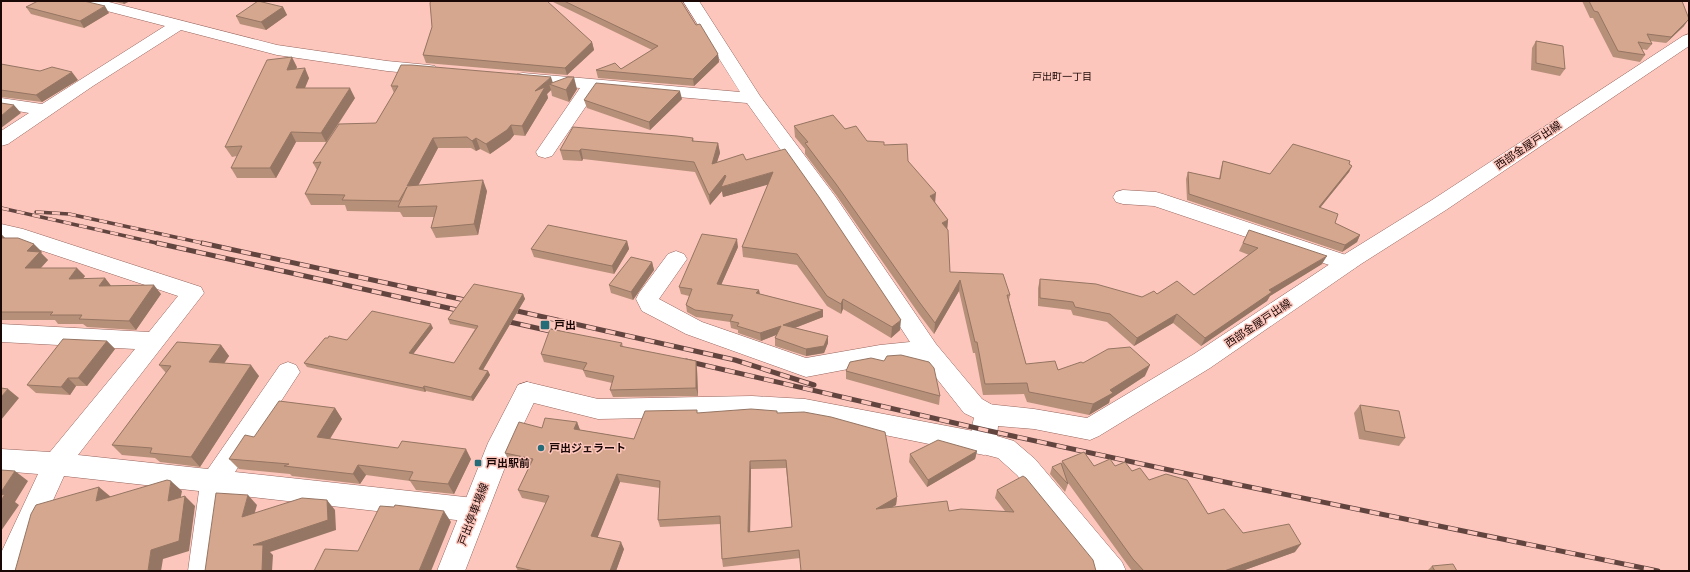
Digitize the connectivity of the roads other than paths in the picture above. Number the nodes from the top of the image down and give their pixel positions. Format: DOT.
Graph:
graph roads {
  1 [pos="86,1"];
  2 [pos="691,1"];
  3 [pos="178,25"];
  4 [pos="1689,39"];
  5 [pos="448,72"];
  6 [pos="509,77"];
  7 [pos="592,84"];
  8 [pos="753,98"];
  9 [pos="1,103"];
  10 [pos="44,110"];
  11 [pos="1,140"];
  12 [pos="545,152"];
  13 [pos="1123,197"];
  14 [pos="1,231"];
  15 [pos="676,259"];
  16 [pos="1347,263"];
  17 [pos="1,334"];
  18 [pos="153,341"];
  19 [pos="928,350"];
  20 [pos="288,372"];
  21 [pos="987,414"];
  22 [pos="984,444"];
  23 [pos="1,460"];
  24 [pos="56,464"];
  25 [pos="213,482"];
  26 [pos="474,510"];
  27 [pos="7,559"];
  28 [pos="202,571"];
  29 [pos="451,571"];
  30 [pos="1112,571"];
  1 -- 3 [label="street"];
  2 -- 8 [label="street"];
  3 -- 5 [label="street"];
  3 -- 10 [label="street"];
  4 -- 16 [label="street, 西部金屋戸出線"];
  6 -- 7 [label="street"];
  7 -- 8 [label="street"];
  7 -- 12 [label="street"];
  8 -- 19 [label="street"];
  9 -- 10 [label="street"];
  10 -- 11 [label="street"];
  13 -- 16 [label="street"];
  14 -- 18 [label="street"];
  15 -- 19 [label="street"];
  16 -- 21 [label="street, 西部金屋戸出線"];
  17 -- 18 [label="street"];
  18 -- 24 [label="street"];
  19 -- 21 [label="street"];
  20 -- 25 [label="street"];
  21 -- 22 [label="street"];
  22 -- 26 [label="street, 戸出停車場線"];
  22 -- 30 [label="street"];
  23 -- 24 [label="street"];
  24 -- 25 [label="street"];
  24 -- 27 [label="street"];
  25 -- 26 [label="street"];
  25 -- 28 [label="street"];
  26 -- 29 [label="street, 戸出停車場線"];
}
